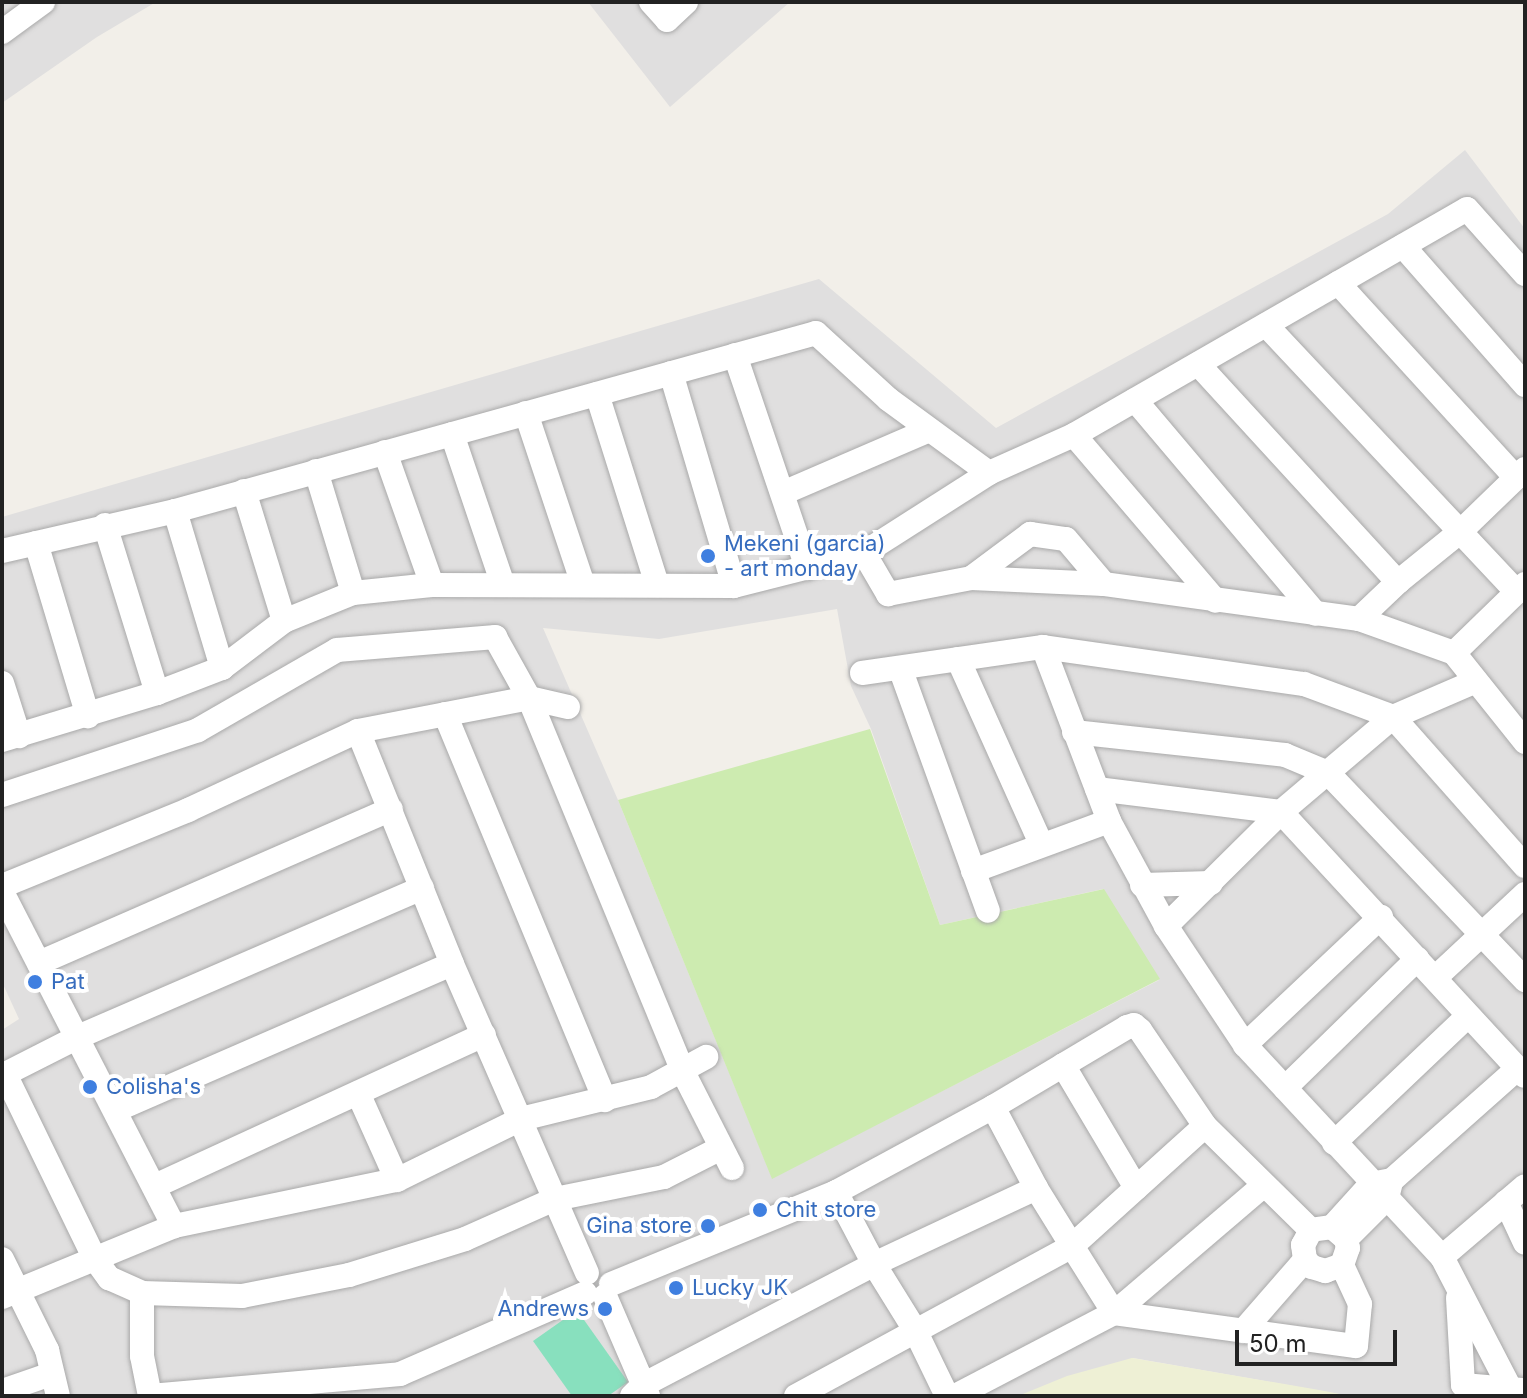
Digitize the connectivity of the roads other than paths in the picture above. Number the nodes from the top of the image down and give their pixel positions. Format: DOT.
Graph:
graph roads {
  1 [pos="43,2"];
  2 [pos="651,2"];
  3 [pos="686,2"];
  4 [pos="2,32"];
  5 [pos="1403,246"];
  6 [pos="1525,274"];
  7 [pos="1338,283"];
  8 [pos="1266,325"];
  9 [pos="735,355"];
  10 [pos="1198,364"];
  11 [pos="671,373"];
  12 [pos="1525,385"];
  13 [pos="597,394"];
  14 [pos="1135,400"];
  15 [pos="526,413"];
  16 [pos="929,430"];
  17 [pos="452,434"];
  18 [pos="1074,435"];
  19 [pos="385,452"];
  20 [pos="316,471"];
  21 [pos="989,473"];
  22 [pos="1521,473"];
  23 [pos="244,491"];
  24 [pos="783,493"];
  25 [pos="175,511"];
  26 [pos="105,525"];
  27 [pos="1461,531"];
  28 [pos="36,543"];
  29 [pos="2,551"];
  30 [pos="864,553"];
  31 [pos="807,568"];
  32 [pos="971,578"];
  33 [pos="1398,582"];
  34 [pos="583,584"];
  35 [pos="657,584"];
  36 [pos="1104,584"];
  37 [pos="432,585"];
  38 [pos="503,585"];
  39 [pos="734,586"];
  40 [pos="1521,588"];
  41 [pos="353,593"];
  42 [pos="1216,601"];
  43 [pos="1316,614"];
  44 [pos="1359,619"];
  45 [pos="284,621"];
  46 [pos="1043,647"];
  47 [pos="1454,653"];
  48 [pos="958,659"];
  49 [pos="222,668"];
  50 [pos="900,668"];
  51 [pos="862,673"];
  52 [pos="1476,681"];
  53 [pos="2,683"];
  54 [pos="157,693"];
  55 [pos="529,698"];
  56 [pos="568,707"];
  57 [pos="445,714"];
  58 [pos="88,716"];
  59 [pos="1393,717"];
  60 [pos="358,731"];
  61 [pos="1074,732"];
  62 [pos="1523,734"];
  63 [pos="10,738"];
  64 [pos="1328,773"];
  65 [pos="1097,789"];
  66 [pos="2,795"];
  67 [pos="391,809"];
  68 [pos="1281,812"];
  69 [pos="1109,821"];
  70 [pos="1041,844"];
  71 [pos="1525,866"];
  72 [pos="973,871"];
  73 [pos="1211,883"];
  74 [pos="1142,885"];
  75 [pos="422,888"];
  76 [pos="2,889"];
  77 [pos="1525,894"];
  78 [pos="988,911"];
  79 [pos="1381,917"];
  80 [pos="1166,926"];
  81 [pos="1483,934"];
  82 [pos="1417,959"];
  83 [pos="39,963"];
  84 [pos="452,964"];
  85 [pos="1435,978"];
  86 [pos="1525,980"];
  87 [pos="1468,1016"];
  88 [pos="484,1035"];
  89 [pos="78,1037"];
  90 [pos="1245,1045"];
  91 [pos="706,1057"];
  92 [pos="1063,1065"];
  93 [pos="682,1070"];
  94 [pos="1521,1073"];
  95 [pos="1285,1088"];
  96 [pos="358,1093"];
  97 [pos="605,1100"];
  98 [pos="993,1107"];
  99 [pos="116,1110"];
  100 [pos="521,1119"];
  101 [pos="1205,1126"];
  102 [pos="1334,1143"];
  103 [pos="397,1180"];
  104 [pos="1264,1185"];
  105 [pos="155,1186"];
  106 [pos="1525,1186"];
  107 [pos="1383,1187"];
  108 [pos="1036,1188"];
  109 [pos="1136,1188"];
  110 [pos="836,1192"];
  111 [pos="555,1199"];
  112 [pos="1506,1202"];
  113 [pos="174,1226"];
  114 [pos="1330,1232"];
  115 [pos="1525,1243"];
  116 [pos="1072,1246"];
  117 [pos="1442,1257"];
  118 [pos="2,1259"];
  119 [pos="95,1259"];
  120 [pos="1305,1260"];
  121 [pos="874,1264"];
  122 [pos="1342,1265"];
  123 [pos="597,1287"];
  124 [pos="1457,1288"];
  125 [pos="142,1293"];
  126 [pos="11,1294"];
  127 [pos="1114,1313"];
  128 [pos="915,1330"];
  129 [pos="1243,1331"];
  130 [pos="54,1385"];
  131 [pos="402,1385"];
  132 [pos="2,1391"];
  133 [pos="1518,1391"];
  134 [pos="641,1392"];
  135 [pos="796,1396"];
  136 [pos="947,1396"];
  137 [pos="955,1396"];
  1 -- 4 [label="street"];
  2 -- 3 [label="street"];
  5 -- 6 [label="street"];
  5 -- 7 [label="street"];
  5 -- 12 [label="street"];
  7 -- 8 [label="street"];
  7 -- 22 [label="street"];
  8 -- 10 [label="street"];
  8 -- 27 [label="street"];
  9 -- 11 [label="street"];
  9 -- 16 [label="street"];
  9 -- 24 [label="street"];
  10 -- 14 [label="street"];
  10 -- 33 [label="street"];
  11 -- 13 [label="street"];
  11 -- 39 [label="street"];
  13 -- 15 [label="street"];
  13 -- 35 [label="street"];
  14 -- 18 [label="street"];
  14 -- 43 [label="street"];
  15 -- 17 [label="street"];
  15 -- 34 [label="street"];
  16 -- 21 [label="street"];
  16 -- 24 [label="street"];
  17 -- 19 [label="street"];
  17 -- 38 [label="street"];
  18 -- 21 [label="street"];
  18 -- 42 [label="street"];
  19 -- 20 [label="street"];
  19 -- 37 [label="street"];
  20 -- 23 [label="street"];
  20 -- 41 [label="street"];
  21 -- 30 [label="street"];
  22 -- 27 [label="street"];
  23 -- 25 [label="street"];
  23 -- 45 [label="street"];
  24 -- 31 [label="street"];
  25 -- 26 [label="street"];
  25 -- 49 [label="street"];
  26 -- 28 [label="street"];
  26 -- 54 [label="street"];
  27 -- 33 [label="street"];
  27 -- 40 [label="street"];
  28 -- 29 [label="street"];
  28 -- 58 [label="street"];
  30 -- 31 [label="street"];
  30 -- 32 [label="street"];
  31 -- 39 [label="street"];
  32 -- 36 [label="street"];
  32 -- 36 [label="street"];
  33 -- 44 [label="street"];
  34 -- 35 [label="street"];
  34 -- 38 [label="street"];
  35 -- 39 [label="street"];
  36 -- 42 [label="street"];
  37 -- 38 [label="street"];
  37 -- 41 [label="street"];
  40 -- 47 [label="street"];
  41 -- 45 [label="street"];
  42 -- 43 [label="street"];
  43 -- 44 [label="street"];
  44 -- 47 [label="street"];
  45 -- 49 [label="street"];
  46 -- 48 [label="street"];
  46 -- 59 [label="street"];
  46 -- 61 [label="street"];
  47 -- 52 [label="street"];
  48 -- 50 [label="street"];
  48 -- 70 [label="street"];
  49 -- 54 [label="street"];
  50 -- 51 [label="street"];
  50 -- 72 [label="street"];
  52 -- 59 [label="street"];
  52 -- 62 [label="street"];
  53 -- 63 [label="street"];
  54 -- 58 [label="street"];
  55 -- 56 [label="street"];
  55 -- 57 [label="street"];
  55 -- 66 [label="street"];
  55 -- 93 [label="street"];
  57 -- 60 [label="street"];
  57 -- 97 [label="street"];
  58 -- 63 [label="street"];
  59 -- 64 [label="street"];
  59 -- 71 [label="street"];
  60 -- 67 [label="street"];
  60 -- 76 [label="street"];
  61 -- 64 [label="street"];
  61 -- 65 [label="street"];
  64 -- 68 [label="street"];
  64 -- 81 [label="street"];
  65 -- 68 [label="street"];
  65 -- 69 [label="street"];
  67 -- 75 [label="street"];
  67 -- 83 [label="street"];
  68 -- 73 [label="street"];
  68 -- 79 [label="street"];
  69 -- 70 [label="street"];
  69 -- 74 [label="street"];
  70 -- 72 [label="street"];
  72 -- 78 [label="street"];
  73 -- 74 [label="street"];
  73 -- 80 [label="street"];
  74 -- 80 [label="street"];
  75 -- 84 [label="street"];
  75 -- 89 [label="street"];
  76 -- 83 [label="street"];
  77 -- 81 [label="street"];
  79 -- 82 [label="street"];
  79 -- 90 [label="street"];
  80 -- 90 [label="street"];
  81 -- 85 [label="street"];
  81 -- 86 [label="street"];
  82 -- 85 [label="street"];
  82 -- 95 [label="street"];
  83 -- 89 [label="street"];
  84 -- 88 [label="street"];
  84 -- 99 [label="street"];
  85 -- 87 [label="street"];
  87 -- 94 [label="street"];
  87 -- 102 [label="street"];
  88 -- 96 [label="street"];
  88 -- 100 [label="street"];
  89 -- 99 [label="street"];
  89 -- 119 [label="street"];
  90 -- 95 [label="street"];
  91 -- 93 [label="street"];
  92 -- 98 [label="street"];
  92 -- 101 [label="street"];
  92 -- 109 [label="street"];
  93 -- 97 [label="street"];
  93 -- 111 [label="street"];
  94 -- 107 [label="street"];
  95 -- 102 [label="street"];
  96 -- 103 [label="street"];
  96 -- 105 [label="street"];
  97 -- 100 [label="street"];
  98 -- 108 [label="street"];
  98 -- 110 [label="street"];
  99 -- 105 [label="street"];
  100 -- 103 [label="street"];
  100 -- 111 [label="street"];
  101 -- 104 [label="street"];
  101 -- 109 [label="street"];
  102 -- 107 [label="street"];
  103 -- 113 [label="street"];
  104 -- 114 [label="street"];
  104 -- 127 [label="street"];
  105 -- 113 [label="street"];
  106 -- 112 [label="street"];
  107 -- 114 [label="street"];
  107 -- 117 [label="street"];
  108 -- 116 [label="street"];
  108 -- 121 [label="street"];
  109 -- 116 [label="street"];
  110 -- 121 [label="street"];
  110 -- 123 [label="street"];
  111 -- 123 [label="street"];
  111 -- 125 [label="street"];
  112 -- 115 [label="street"];
  112 -- 117 [label="street"];
  113 -- 119 [label="street"];
  114 -- 120 [label="street"];
  114 -- 122 [label="street"];
  116 -- 127 [label="street"];
  116 -- 128 [label="street"];
  117 -- 124 [label="street"];
  118 -- 126 [label="street"];
  119 -- 125 [label="street"];
  119 -- 126 [label="street"];
  120 -- 122 [label="street"];
  120 -- 129 [label="street"];
  121 -- 128 [label="street"];
  121 -- 134 [label="street"];
  122 -- 129 [label="street"];
  123 -- 131 [label="street"];
  123 -- 134 [label="street"];
  124 -- 133 [label="street"];
  124 -- 133 [label="street"];
  125 -- 131 [label="street"];
  126 -- 130 [label="street"];
  127 -- 129 [label="street"];
  127 -- 137 [label="street"];
  128 -- 135 [label="street"];
  128 -- 136 [label="street"];
  130 -- 132 [label="street"];
}
